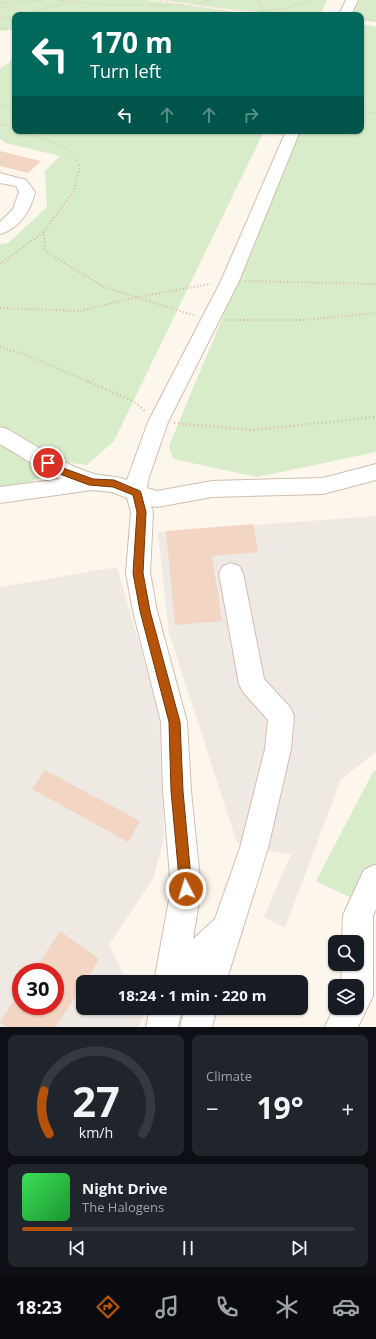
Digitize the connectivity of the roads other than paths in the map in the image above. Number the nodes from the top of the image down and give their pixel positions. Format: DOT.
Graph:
graph roads {
  1 [pos="352,0"];
  2 [pos="346,12"];
  3 [pos="293,134"];
  4 [pos="0,178"];
  5 [pos="0,229"];
  6 [pos="0,434"];
  7 [pos="376,472"];
  8 [pos="92,482"];
  9 [pos="136,493"];
  10 [pos="0,495"];
  11 [pos="231,573"];
  12 [pos="376,880"];
  13 [pos="227,928"];
  14 [pos="172,975"];
  15 [pos="183,975"];
  16 [pos="212,975"];
  17 [pos="357,979"];
  18 [pos="164,1015"];
  19 [pos="199,1015"];
  20 [pos="347,1015"];
  21 [pos="162,1027"];
  22 [pos="196,1027"];
  23 [pos="341,1027"];
  1 -- 2 [label="street"];
  3 -- 9 [label="street"];
  4 -- 5 [label="street"];
  6 -- 8 [label="street"];
  7 -- 9 [label="street"];
  8 -- 9 [label="street"];
  8 -- 10 [label="street"];
  9 -- 14 [label="street"];
  11 -- 13 [label="street"];
  12 -- 17 [label="street"];
  13 -- 15 [label="street"];
  13 -- 16 [label="street"];
  18 -- 21 [label="street"];
  19 -- 22 [label="street"];
  20 -- 23 [label="street"];
}
